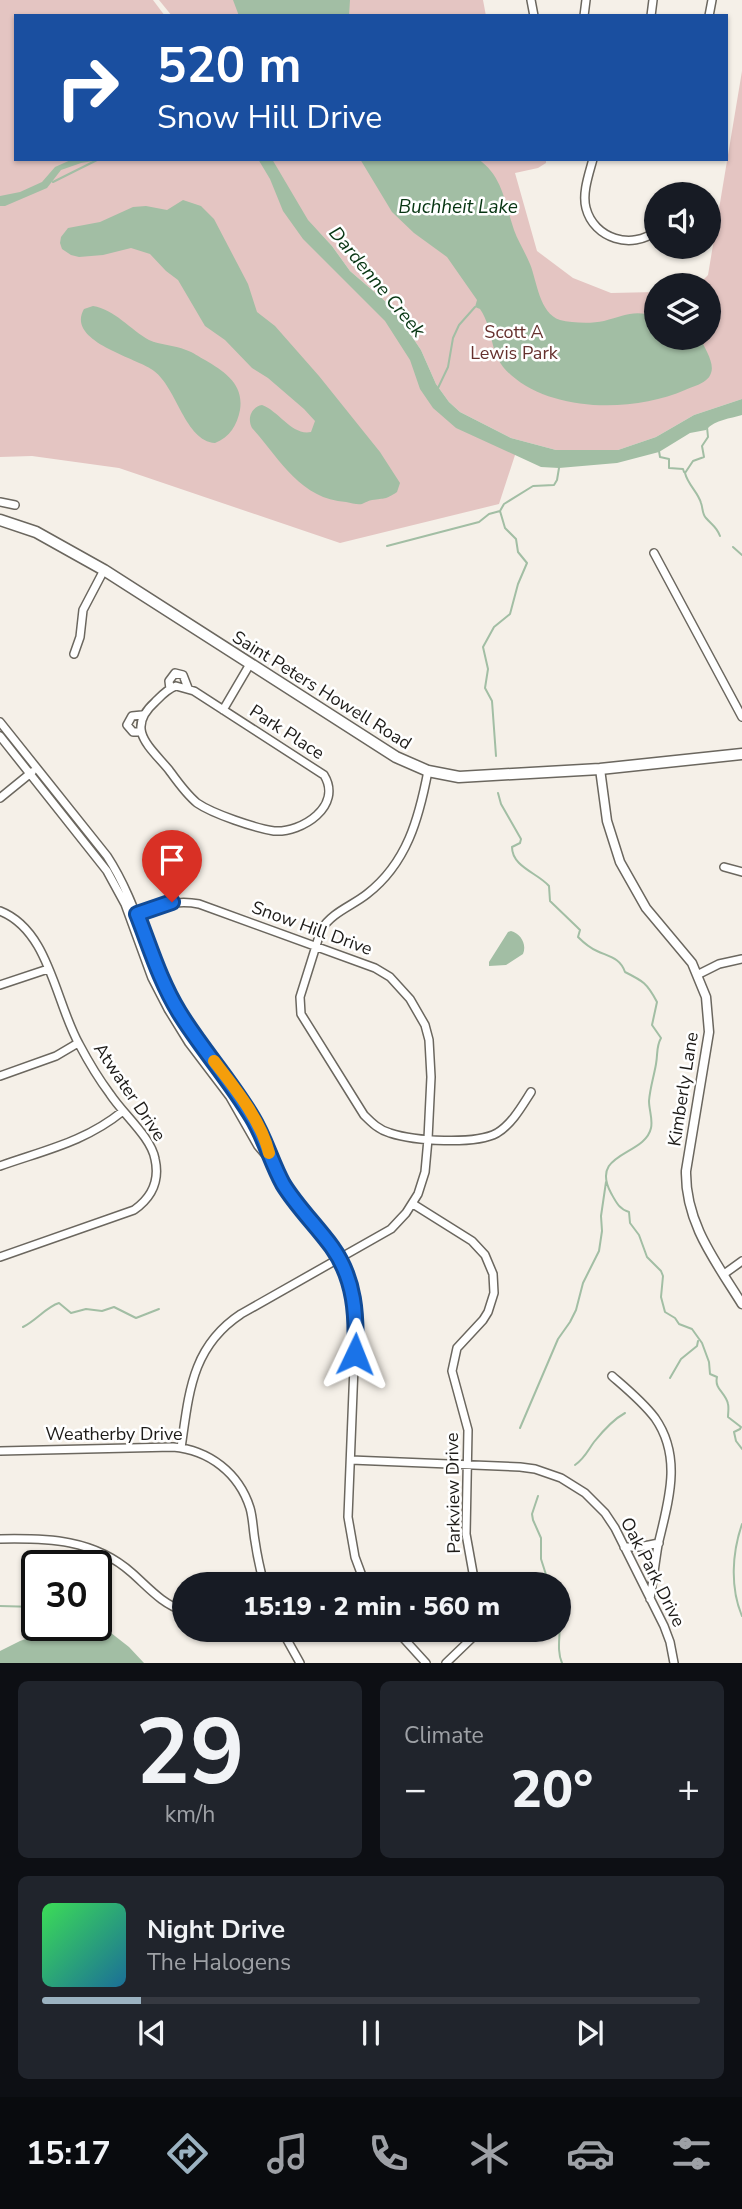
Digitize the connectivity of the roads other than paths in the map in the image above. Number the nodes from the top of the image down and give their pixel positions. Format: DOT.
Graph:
graph roads {
  1 [pos="593,161"];
  2 [pos="644,238"];
  3 [pos="0,502"];
  4 [pos="15,505"];
  5 [pos="0,520"];
  6 [pos="654,552"];
  7 [pos="104,570"];
  8 [pos="74,654"];
  9 [pos="250,664"];
  10 [pos="188,688"];
  11 [pos="170,689"];
  12 [pos="223,710"];
  13 [pos="142,715"];
  14 [pos="742,717"];
  15 [pos="0,722"];
  16 [pos="141,732"];
  17 [pos="0,736"];
  18 [pos="742,754"];
  19 [pos="600,769"];
  20 [pos="34,771"];
  21 [pos="428,771"];
  22 [pos="0,798"];
  23 [pos="724,867"];
  24 [pos="742,872"];
  25 [pos="0,911"];
  26 [pos="134,915"];
  27 [pos="316,945"];
  28 [pos="742,959"];
  29 [pos="48,969"];
  30 [pos="699,974"];
  31 [pos="0,985"];
  32 [pos="186,1022"];
  33 [pos="178,1027"];
  34 [pos="78,1043"];
  35 [pos="0,1076"];
  36 [pos="531,1092"];
  37 [pos="123,1111"];
  38 [pos="428,1139"];
  39 [pos="270,1160"];
  40 [pos="0,1166"];
  41 [pos="413,1204"];
  42 [pos="0,1256"];
  43 [pos="339,1258"];
  44 [pos="742,1261"];
  45 [pos="724,1274"];
  46 [pos="742,1304"];
  47 [pos="612,1376"];
  48 [pos="181,1448"];
  49 [pos="0,1451"];
  50 [pos="351,1460"];
  51 [pos="469,1465"];
  52 [pos="0,1539"];
  53 [pos="659,1543"];
  54 [pos="624,1547"];
  55 [pos="262,1572"];
  56 [pos="361,1572"];
  57 [pos="473,1572"];
  58 [pos="650,1600"];
  59 [pos="172,1605"];
  60 [pos="288,1642"];
  61 [pos="407,1642"];
  62 [pos="468,1642"];
  63 [pos="300,1663"];
  64 [pos="426,1663"];
  65 [pos="446,1663"];
  66 [pos="674,1663"];
  1 -- 2 [label="street"];
  3 -- 4 [label="street"];
  5 -- 7 [label="main road, Saint Peters Howell Road"];
  6 -- 14 [label="street"];
  7 -- 8 [label="street"];
  7 -- 9 [label="main road, Saint Peters Howell Road"];
  9 -- 12 [label="street, Park Place"];
  9 -- 21 [label="main road, Saint Peters Howell Road"];
  10 -- 11 [label="street"];
  10 -- 11 [label="street, Park Place"];
  10 -- 12 [label="street, Park Place"];
  11 -- 13 [label="street, Park Place"];
  12 -- 16 [label="street, Park Place"];
  13 -- 16 [label="street"];
  13 -- 16 [label="street, Park Place"];
  15 -- 20 [label="street"];
  17 -- 20 [label="street"];
  18 -- 19 [label="main road, Saint Peters Howell Road"];
  19 -- 21 [label="main road, Saint Peters Howell Road"];
  19 -- 30 [label="street, Kimberly Lane"];
  20 -- 22 [label="street"];
  20 -- 26 [label="street"];
  21 -- 27 [label="street"];
  23 -- 24 [label="street"];
  25 -- 29 [label="street, Atwater Drive"];
  26 -- 27 [label="street, Snow Hill Drive"];
  26 -- 32 [label="street"];
  26 -- 33 [label="street"];
  27 -- 38 [label="street, Snow Hill Drive"];
  27 -- 38 [label="street"];
  28 -- 30 [label="street"];
  29 -- 31 [label="street"];
  29 -- 34 [label="street, Atwater Drive"];
  30 -- 45 [label="street, Kimberly Lane"];
  32 -- 33 [label="street"];
  32 -- 39 [label="street"];
  33 -- 39 [label="street"];
  34 -- 35 [label="street"];
  34 -- 37 [label="street, Atwater Drive"];
  36 -- 38 [label="street"];
  37 -- 40 [label="street"];
  37 -- 42 [label="street, Atwater Drive"];
  38 -- 41 [label="street, Snow Hill Drive"];
  39 -- 43 [label="street"];
  41 -- 43 [label="street, Snow Hill Drive"];
  41 -- 51 [label="street, Parkview Drive"];
  43 -- 48 [label="street, Snow Hill Drive"];
  43 -- 50 [label="street"];
  44 -- 45 [label="street"];
  45 -- 46 [label="street, Kimberly Lane"];
  47 -- 53 [label="street"];
  48 -- 49 [label="street, Weatherby Drive"];
  48 -- 55 [label="street, Weatherby Drive"];
  50 -- 51 [label="street, Oak Park Drive"];
  50 -- 56 [label="street"];
  51 -- 54 [label="street, Oak Park Drive"];
  51 -- 57 [label="street, Parkview Drive"];
  52 -- 59 [label="street"];
  53 -- 54 [label="street"];
  53 -- 58 [label="street"];
  54 -- 58 [label="street, Oak Park Drive"];
  58 -- 66 [label="street, Oak Park Drive"];
  60 -- 63 [label="street"];
  61 -- 64 [label="street"];
  62 -- 65 [label="street"];
}
